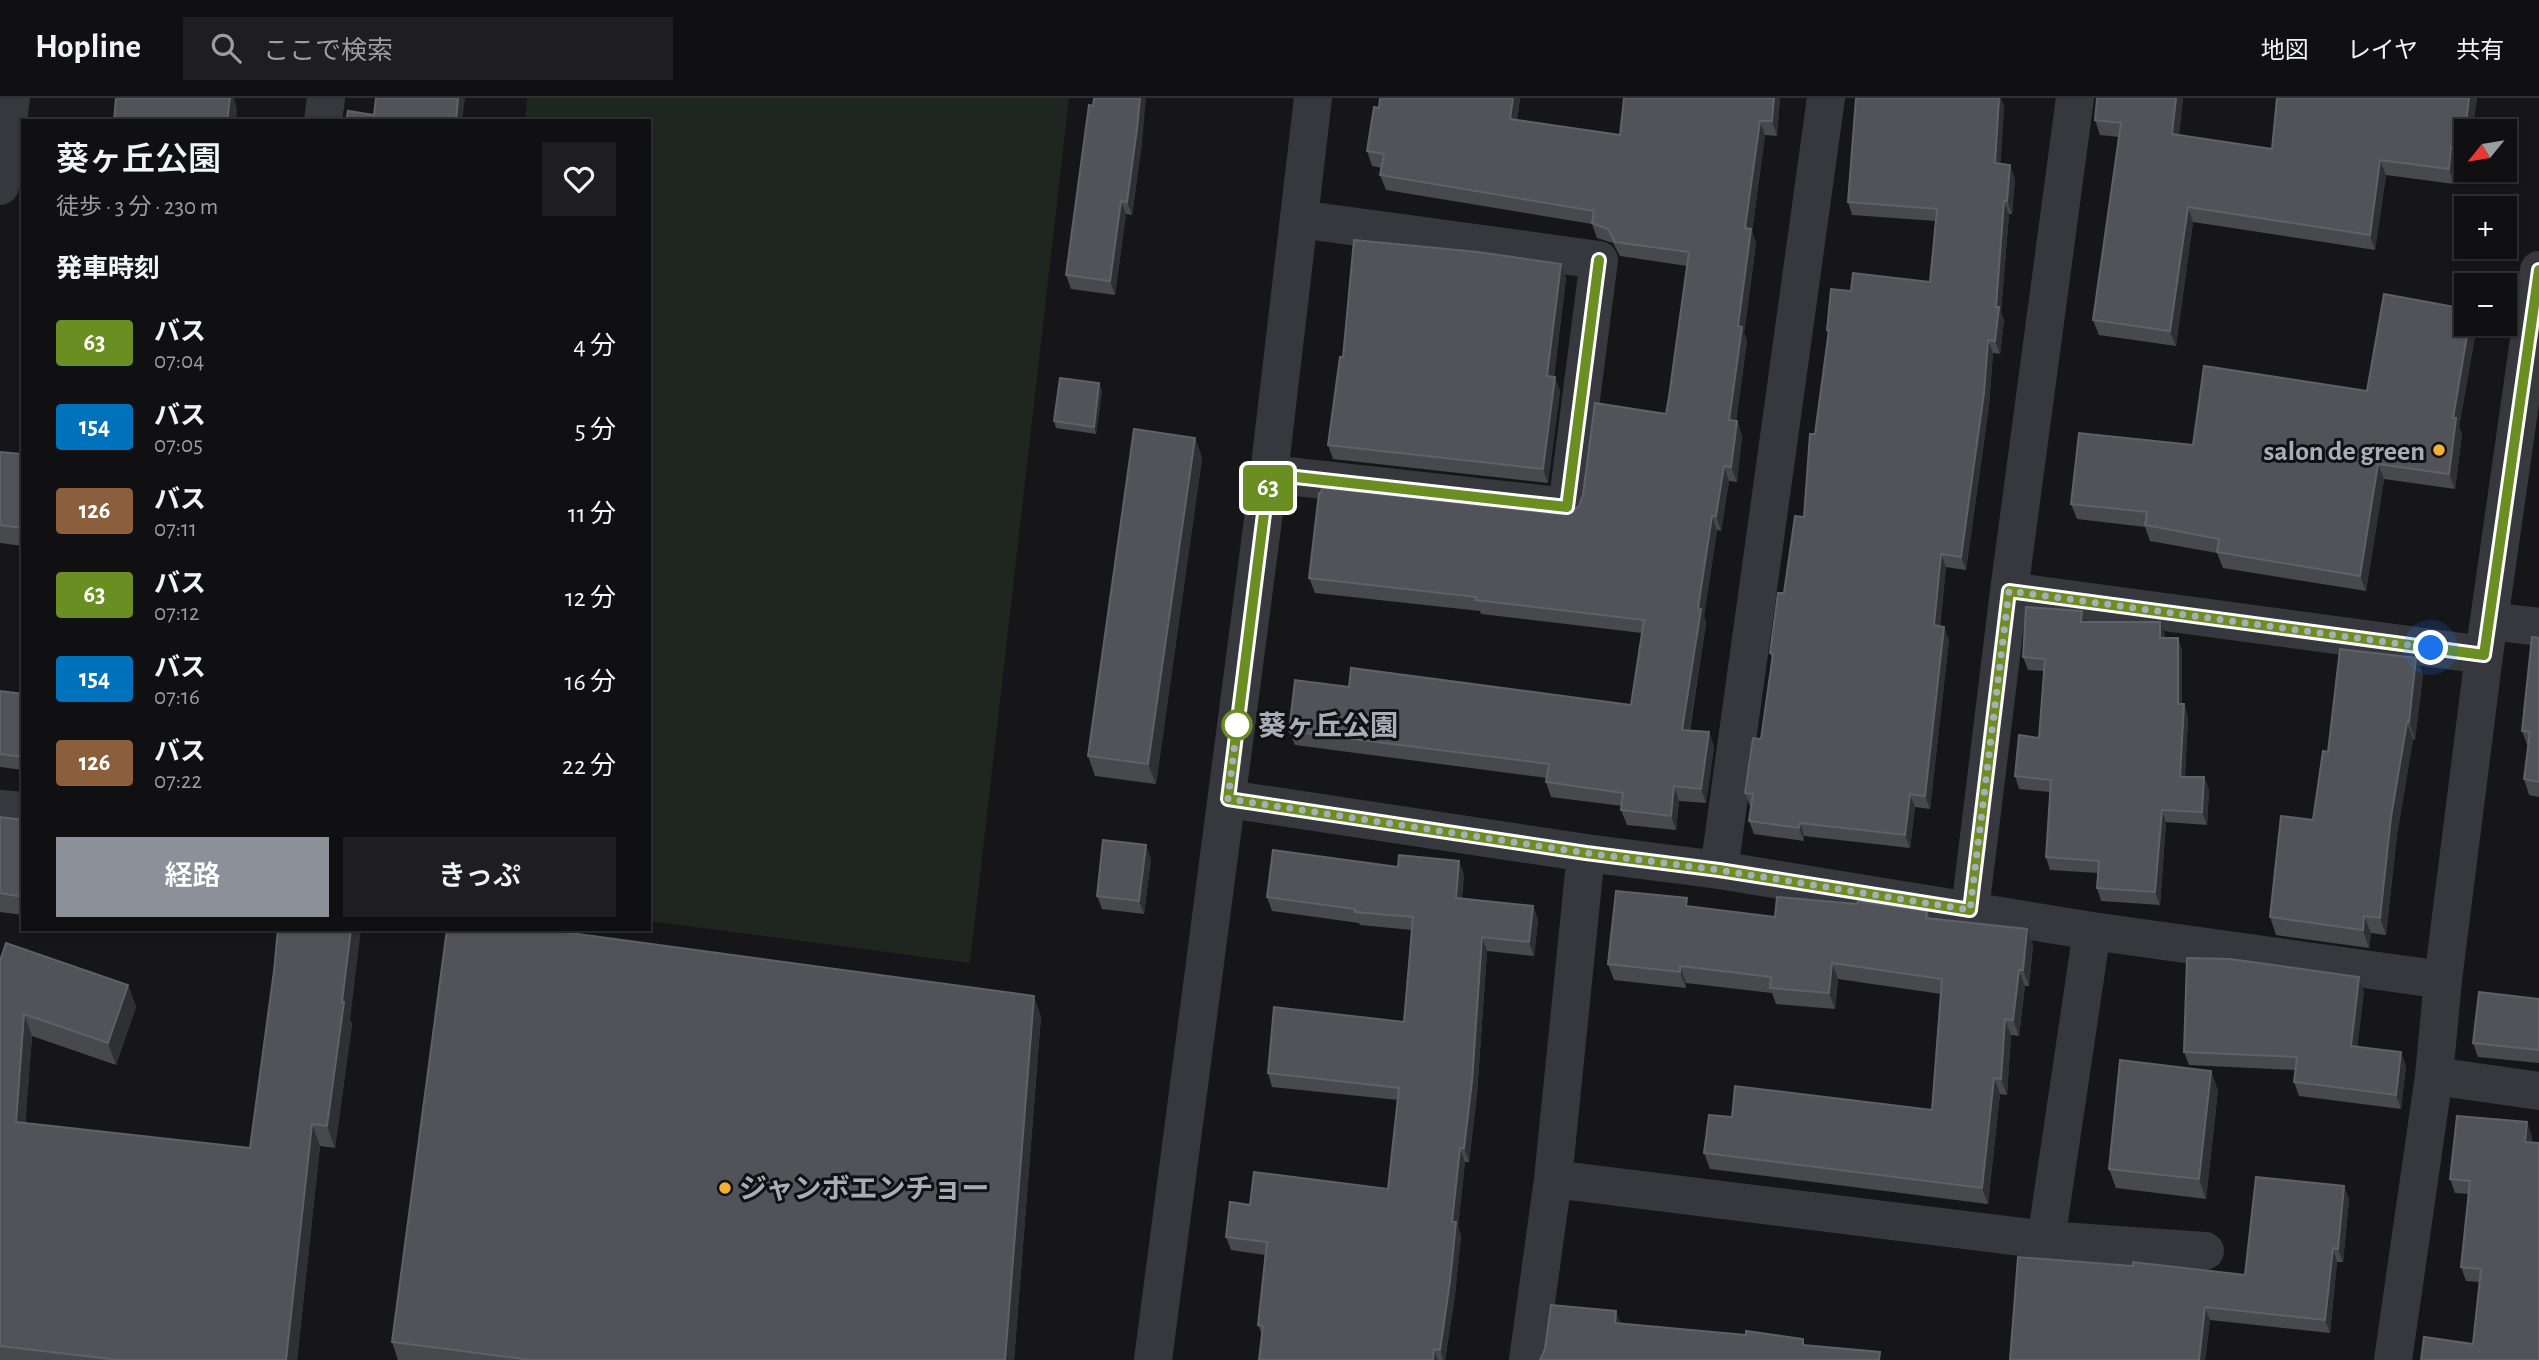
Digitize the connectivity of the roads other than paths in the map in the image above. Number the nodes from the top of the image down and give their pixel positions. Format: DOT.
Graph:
graph roads {
  1 [pos="11,98"];
  2 [pos="326,98"];
  3 [pos="1313,98"];
  4 [pos="1826,98"];
  5 [pos="2075,98"];
  6 [pos="323,119"];
  7 [pos="0,186"];
  8 [pos="1299,219"];
  9 [pos="2539,270"];
  10 [pos="2534,344"];
  11 [pos="1269,474"];
  12 [pos="2009,591"];
  13 [pos="2539,627"];
  14 [pos="2487,638"];
  15 [pos="1228,799"];
  16 [pos="0,809"];
  17 [pos="21,811"];
  18 [pos="1586,853"];
  19 [pos="1719,870"];
  20 [pos="1970,910"];
  21 [pos="2092,931"];
  22 [pos="2443,980"];
  23 [pos="2434,1076"];
  24 [pos="2539,1091"];
  25 [pos="1553,1179"];
  26 [pos="2046,1240"];
  27 [pos="2205,1251"];
  28 [pos="1153,1360"];
  29 [pos="1528,1360"];
  30 [pos="2393,1360"];
  1 -- 7 [label="street"];
  2 -- 6 [label="street"];
  3 -- 8 [label="street"];
  4 -- 19 [label="street"];
  5 -- 12 [label="street"];
  8 -- 11 [label="street"];
  8 -- 11 [label="street"];
  9 -- 10 [label="street"];
  10 -- 14 [label="street"];
  11 -- 15 [label="street"];
  12 -- 14 [label="street"];
  12 -- 20 [label="street"];
  13 -- 14 [label="street"];
  14 -- 22 [label="street"];
  15 -- 18 [label="street"];
  15 -- 28 [label="street"];
  16 -- 17 [label="street"];
  18 -- 19 [label="street"];
  18 -- 25 [label="street"];
  19 -- 20 [label="street"];
  20 -- 21 [label="street"];
  21 -- 22 [label="street"];
  21 -- 26 [label="street"];
  22 -- 23 [label="street"];
  23 -- 24 [label="street"];
  23 -- 30 [label="street"];
  25 -- 26 [label="street"];
  25 -- 29 [label="street"];
  26 -- 27 [label="street"];
}
